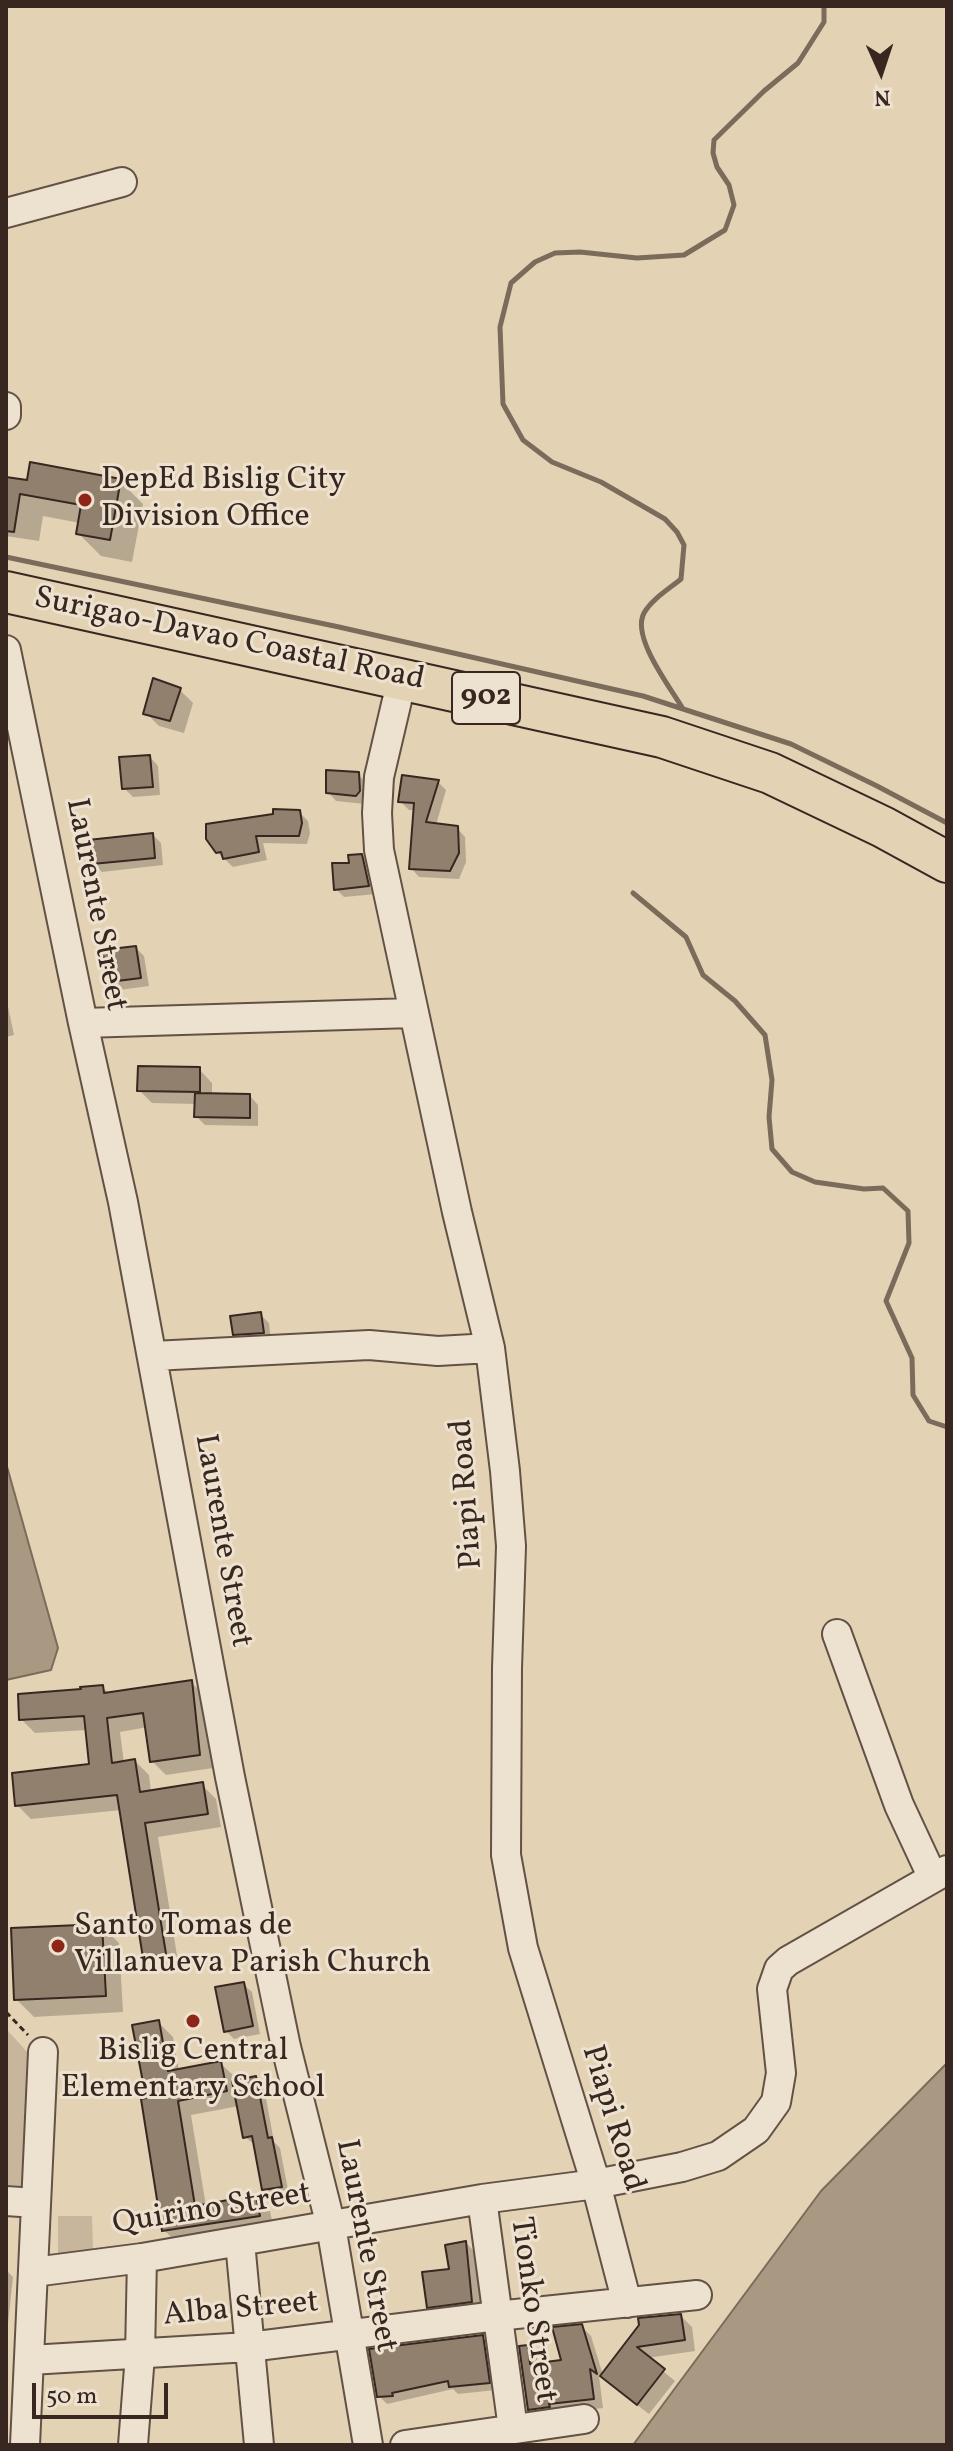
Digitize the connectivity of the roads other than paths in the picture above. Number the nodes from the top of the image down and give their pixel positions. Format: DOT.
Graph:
graph roads {
  1 [pos="122,182"];
  2 [pos="6,213"];
  3 [pos="6,407"];
  4 [pos="6,415"];
  5 [pos="6,592"];
  6 [pos="6,650"];
  7 [pos="402,679"];
  8 [pos="947,862"];
  9 [pos="413,1013"];
  10 [pos="83,1023"];
  11 [pos="490,1348"];
  12 [pos="153,1356"];
  13 [pos="837,1634"];
  14 [pos="940,1874"];
  15 [pos="43,2052"];
  16 [pos="596,2184"];
  17 [pos="482,2199"];
  18 [pos="6,2201"];
  19 [pos="36,2203"];
  20 [pos="331,2226"];
  21 [pos="240,2242"];
  22 [pos="142,2258"];
  23 [pos="34,2272"];
  24 [pos="697,2295"];
  25 [pos="627,2303"];
  26 [pos="497,2316"];
  27 [pos="348,2335"];
  28 [pos="249,2347"];
  29 [pos="140,2355"];
  30 [pos="30,2360"];
  31 [pos="584,2419"];
  32 [pos="513,2429"];
  33 [pos="25,2445"];
  34 [pos="133,2445"];
  35 [pos="259,2445"];
  36 [pos="368,2445"];
  37 [pos="405,2445"];
  1 -- 2 [label="street"];
  3 -- 4 [label="street"];
  5 -- 7 [label="highway, Surigao-Davao Coastal Road / 902"];
  6 -- 10 [label="street, Laurente Street"];
  7 -- 8 [label="highway, Surigao-Davao Coastal Road / 902"];
  7 -- 9 [label="street, Piapi Road"];
  9 -- 10 [label="street"];
  9 -- 11 [label="street, Piapi Road"];
  10 -- 12 [label="street, Laurente Street"];
  11 -- 12 [label="street"];
  11 -- 16 [label="street, Piapi Road"];
  12 -- 20 [label="street, Laurente Street"];
  13 -- 14 [label="street"];
  14 -- 16 [label="street, Quirino Street"];
  15 -- 19 [label="street"];
  16 -- 17 [label="street, Quirino Street"];
  16 -- 25 [label="street, Piapi Road"];
  17 -- 20 [label="street, Quirino Street"];
  17 -- 26 [label="street, Tionko Street"];
  18 -- 19 [label="street"];
  19 -- 23 [label="street"];
  20 -- 21 [label="street, Quirino Street"];
  20 -- 27 [label="street, Laurente Street"];
  21 -- 22 [label="street, Quirino Street"];
  21 -- 28 [label="street"];
  22 -- 23 [label="street, Quirino Street"];
  22 -- 29 [label="street"];
  23 -- 30 [label="street"];
  24 -- 25 [label="street, Alba Street"];
  25 -- 26 [label="street, Alba Street"];
  26 -- 27 [label="street, Alba Street"];
  26 -- 32 [label="street, Tionko Street"];
  27 -- 28 [label="street, Alba Street"];
  27 -- 36 [label="street, Laurente Street"];
  28 -- 29 [label="street, Alba Street"];
  28 -- 35 [label="street"];
  29 -- 30 [label="street, Alba Street"];
  29 -- 34 [label="street"];
  30 -- 33 [label="street"];
  31 -- 32 [label="street"];
  32 -- 37 [label="street"];
}
